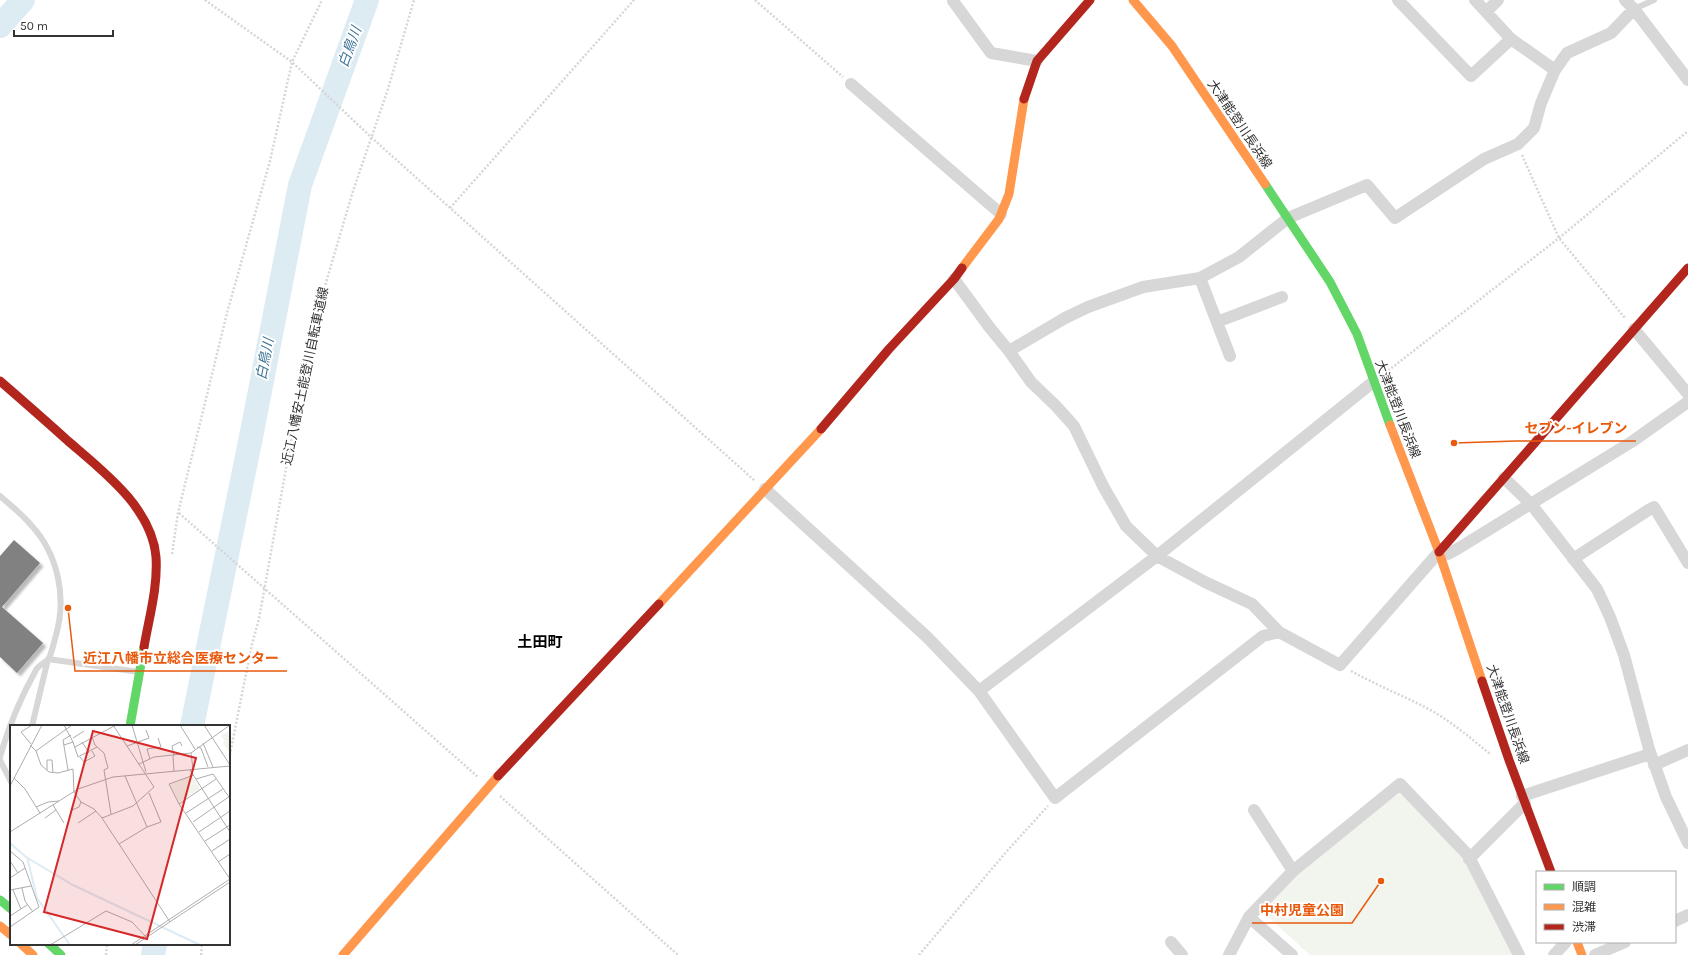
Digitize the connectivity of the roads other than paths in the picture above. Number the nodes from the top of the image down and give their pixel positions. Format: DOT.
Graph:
graph roads {
  1 [pos="1090,0"];
  2 [pos="1133,0"];
  3 [pos="1398,0"];
  4 [pos="1475,0"];
  5 [pos="1498,0"];
  6 [pos="1625,0"];
  7 [pos="1654,0"];
  8 [pos="953,1"];
  9 [pos="1634,9"];
  10 [pos="1486,12"];
  11 [pos="1511,39"];
  12 [pos="1037,61"];
  13 [pos="1555,70"];
  14 [pos="1688,80"];
  15 [pos="851,84"];
  16 [pos="1001,214"];
  17 [pos="1288,218"];
  18 [pos="1688,268"];
  19 [pos="1200,278"];
  20 [pos="954,279"];
  21 [pos="1282,297"];
  22 [pos="1217,322"];
  23 [pos="1634,330"];
  24 [pos="1009,351"];
  25 [pos="1230,356"];
  26 [pos="0,381"];
  27 [pos="1373,382"];
  28 [pos="1688,394"];
  29 [pos="1688,402"];
  30 [pos="1504,478"];
  31 [pos="765,489"];
  32 [pos="0,496"];
  33 [pos="1531,504"];
  34 [pos="1439,552"];
  35 [pos="1157,556"];
  36 [pos="1573,559"];
  37 [pos="1688,563"];
  38 [pos="1279,632"];
  39 [pos="48,660"];
  40 [pos="140,672"];
  41 [pos="979,691"];
  42 [pos="10,725"];
  43 [pos="32,725"];
  44 [pos="130,725"];
  45 [pos="10,726"];
  46 [pos="1688,750"];
  47 [pos="0,757"];
  48 [pos="1652,759"];
  49 [pos="0,760"];
  50 [pos="10,780"];
  51 [pos="1524,800"];
  52 [pos="1254,810"];
  53 [pos="1688,843"];
  54 [pos="1470,858"];
  55 [pos="1293,871"];
  56 [pos="1551,871"];
  57 [pos="0,900"];
  58 [pos="10,908"];
  59 [pos="1688,915"];
  60 [pos="1249,917"];
  61 [pos="1676,921"];
  62 [pos="0,926"];
  63 [pos="10,934"];
  64 [pos="1171,942"];
  65 [pos="1565,943"];
  66 [pos="1577,943"];
  67 [pos="1623,943"];
  68 [pos="22,945"];
  69 [pos="50,945"];
  70 [pos="33,955"];
  71 [pos="61,955"];
  72 [pos="343,955"];
  73 [pos="1182,955"];
  74 [pos="1229,955"];
  75 [pos="1292,955"];
  76 [pos="1519,955"];
  77 [pos="1554,955"];
  78 [pos="1582,955"];
  79 [pos="1595,955"];
  1 -- 12 [label="street"];
  2 -- 17 [label="street, 大津能登川長浜線"];
  3 -- 11 [label="street"];
  4 -- 10 [label="street"];
  5 -- 10 [label="street"];
  6 -- 9 [label="street"];
  7 -- 9 [label="lane"];
  8 -- 12 [label="street"];
  9 -- 13 [label="street"];
  9 -- 14 [label="street"];
  10 -- 11 [label="street"];
  11 -- 13 [label="street"];
  12 -- 16 [label="street"];
  13 -- 17 [label="street"];
  15 -- 16 [label="street"];
  16 -- 20 [label="street"];
  17 -- 19 [label="street"];
  17 -- 27 [label="street, 大津能登川長浜線"];
  18 -- 23 [label="street"];
  19 -- 22 [label="street"];
  19 -- 24 [label="street"];
  20 -- 24 [label="street"];
  20 -- 31 [label="street"];
  21 -- 22 [label="street"];
  22 -- 25 [label="street"];
  23 -- 28 [label="street"];
  23 -- 30 [label="street"];
  24 -- 35 [label="street"];
  26 -- 40 [label="street"];
  27 -- 34 [label="street, 大津能登川長浜線"];
  27 -- 35 [label="street"];
  29 -- 33 [label="street"];
  30 -- 33 [label="street"];
  30 -- 34 [label="street"];
  31 -- 41 [label="street"];
  31 -- 72 [label="street"];
  32 -- 39 [label="lane"];
  33 -- 34 [label="street"];
  33 -- 36 [label="street"];
  34 -- 38 [label="street"];
  34 -- 51 [label="street, 大津能登川長浜線"];
  35 -- 38 [label="street"];
  35 -- 41 [label="street"];
  36 -- 37 [label="street"];
  36 -- 48 [label="street"];
  38 -- 41 [label="street"];
  39 -- 40 [label="lane"];
  39 -- 42 [label="lane"];
  39 -- 43 [label="lane"];
  40 -- 44 [label="street"];
  45 -- 47 [label="lane"];
  46 -- 48 [label="street"];
  48 -- 51 [label="street"];
  48 -- 53 [label="street"];
  49 -- 50 [label="lane"];
  51 -- 54 [label="street"];
  51 -- 56 [label="street, 大津能登川長浜線"];
  52 -- 55 [label="street"];
  54 -- 55 [label="street"];
  54 -- 76 [label="street"];
  55 -- 60 [label="street"];
  57 -- 58 [label="street"];
  59 -- 61 [label="street"];
  60 -- 74 [label="street"];
  60 -- 75 [label="street"];
  62 -- 63 [label="street"];
  64 -- 73 [label="street"];
  65 -- 77 [label="street"];
  66 -- 78 [label="street"];
  67 -- 79 [label="street"];
  68 -- 70 [label="street"];
  69 -- 71 [label="street"];
}
